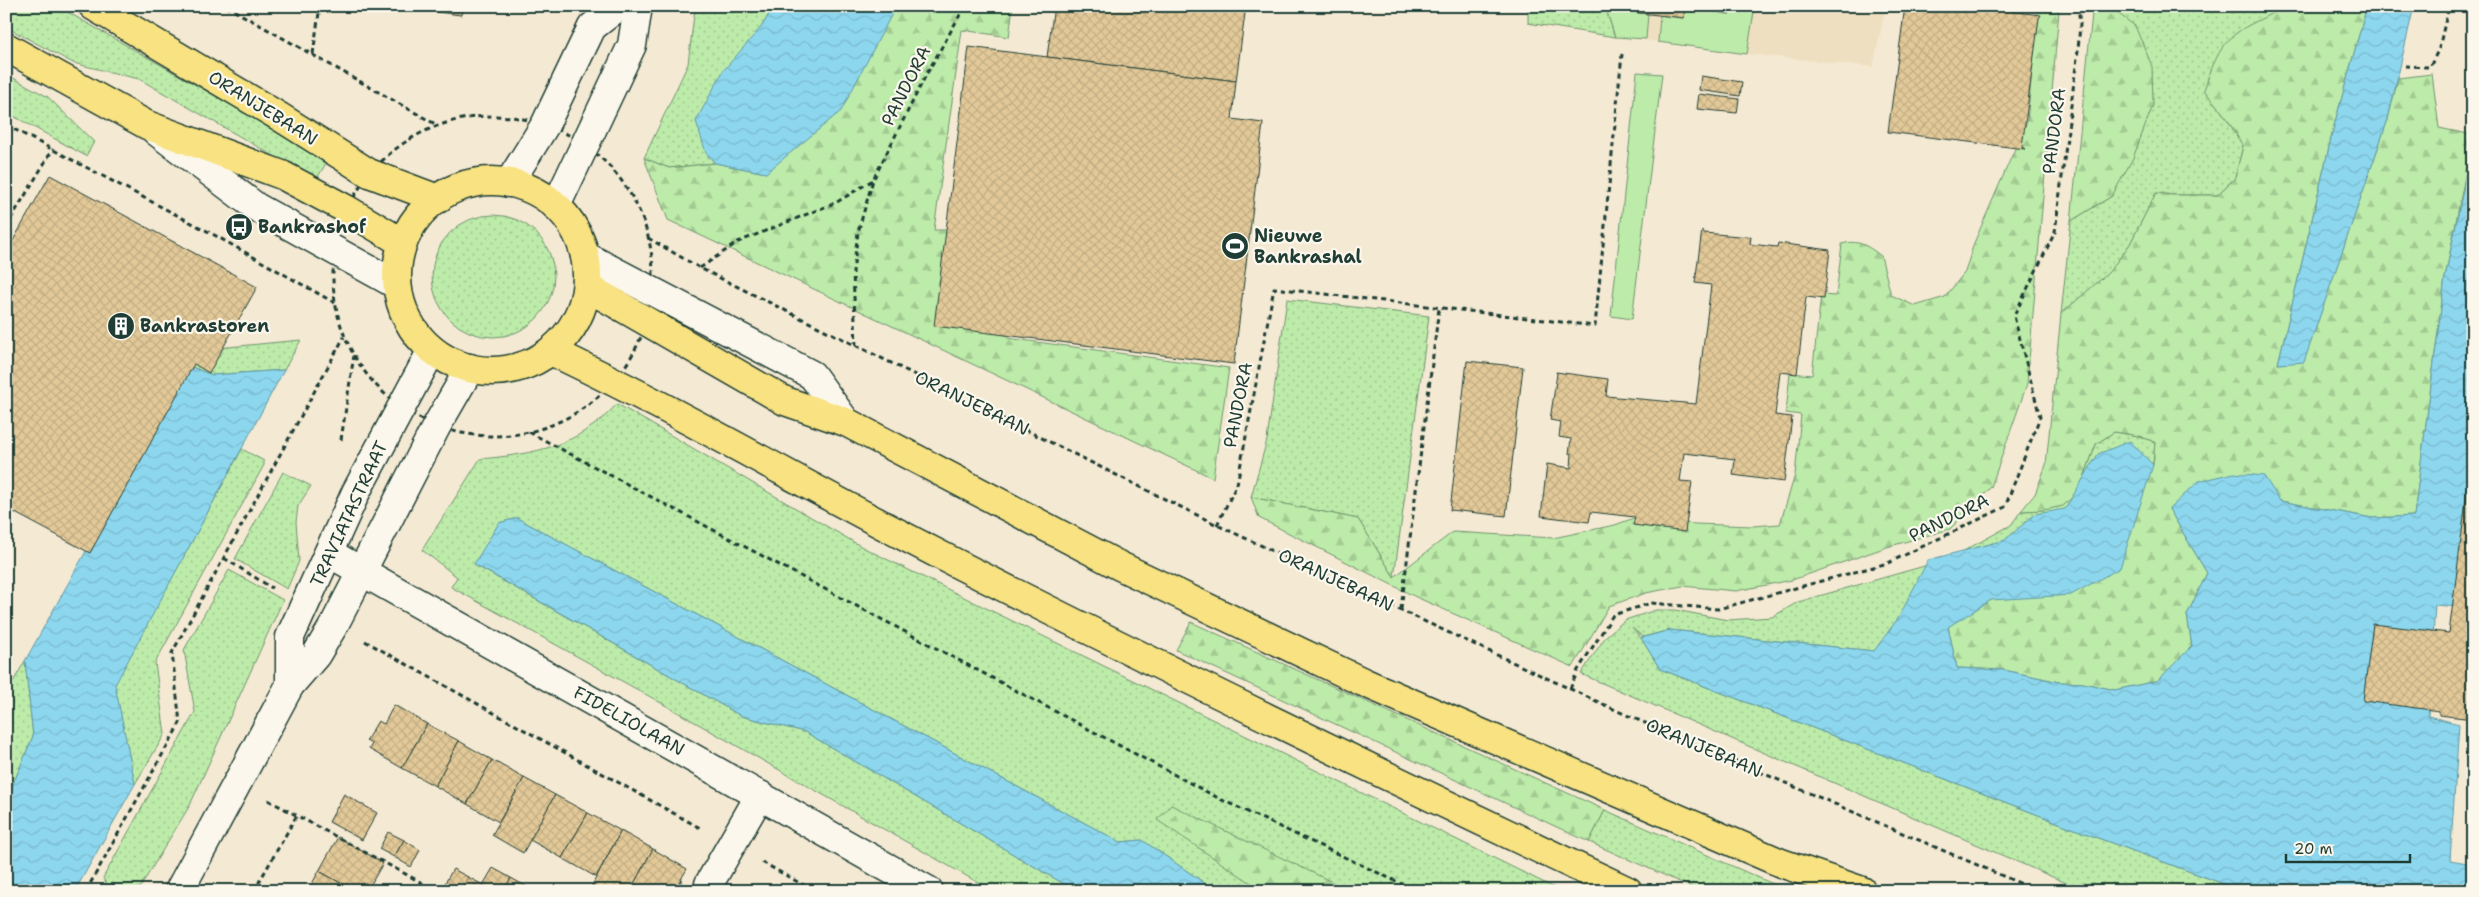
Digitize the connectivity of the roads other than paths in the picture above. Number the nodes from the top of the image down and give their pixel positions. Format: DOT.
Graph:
graph roads {
  1 [pos="93,6"];
  2 [pos="619,6"];
  3 [pos="638,6"];
  4 [pos="6,47"];
  5 [pos="147,124"];
  6 [pos="509,183"];
  7 [pos="438,199"];
  8 [pos="556,206"];
  9 [pos="403,243"];
  10 [pos="585,256"];
  11 [pos="397,285"];
  12 [pos="587,286"];
  13 [pos="432,350"];
  14 [pos="551,351"];
  15 [pos="470,368"];
  16 [pos="846,422"];
  17 [pos="329,553"];
  18 [pos="362,570"];
  19 [pos="290,685"];
  20 [pos="760,796"];
  21 [pos="709,884"];
  22 [pos="180,891"];
  23 [pos="929,891"];
  24 [pos="1628,891"];
  25 [pos="1862,891"];
  1 -- 7 [label="main road, ORANJEBAAN"];
  2 -- 6 [label="street"];
  3 -- 8 [label="street"];
  4 -- 5 [label="main road"];
  5 -- 9 [label="main road"];
  5 -- 11 [label="street"];
  6 -- 7 [label="main road"];
  6 -- 8 [label="main road"];
  7 -- 9 [label="main road"];
  8 -- 10 [label="main road"];
  9 -- 11 [label="main road"];
  10 -- 12 [label="main road"];
  10 -- 16 [label="street"];
  11 -- 13 [label="main road"];
  12 -- 14 [label="main road"];
  12 -- 16 [label="main road"];
  13 -- 15 [label="main road"];
  13 -- 17 [label="street, TRAVIATASTRAAT"];
  14 -- 15 [label="main road"];
  14 -- 24 [label="main road"];
  15 -- 18 [label="street, TRAVIATASTRAAT"];
  16 -- 25 [label="main road"];
  17 -- 18 [label="street, FIDELIOLAAN"];
  17 -- 19 [label="street, TRAVIATASTRAAT"];
  18 -- 19 [label="street, TRAVIATASTRAAT"];
  18 -- 20 [label="street, FIDELIOLAAN"];
  19 -- 22 [label="street, TRAVIATASTRAAT"];
  20 -- 21 [label="street"];
  20 -- 23 [label="street, FIDELIOLAAN"];
}
